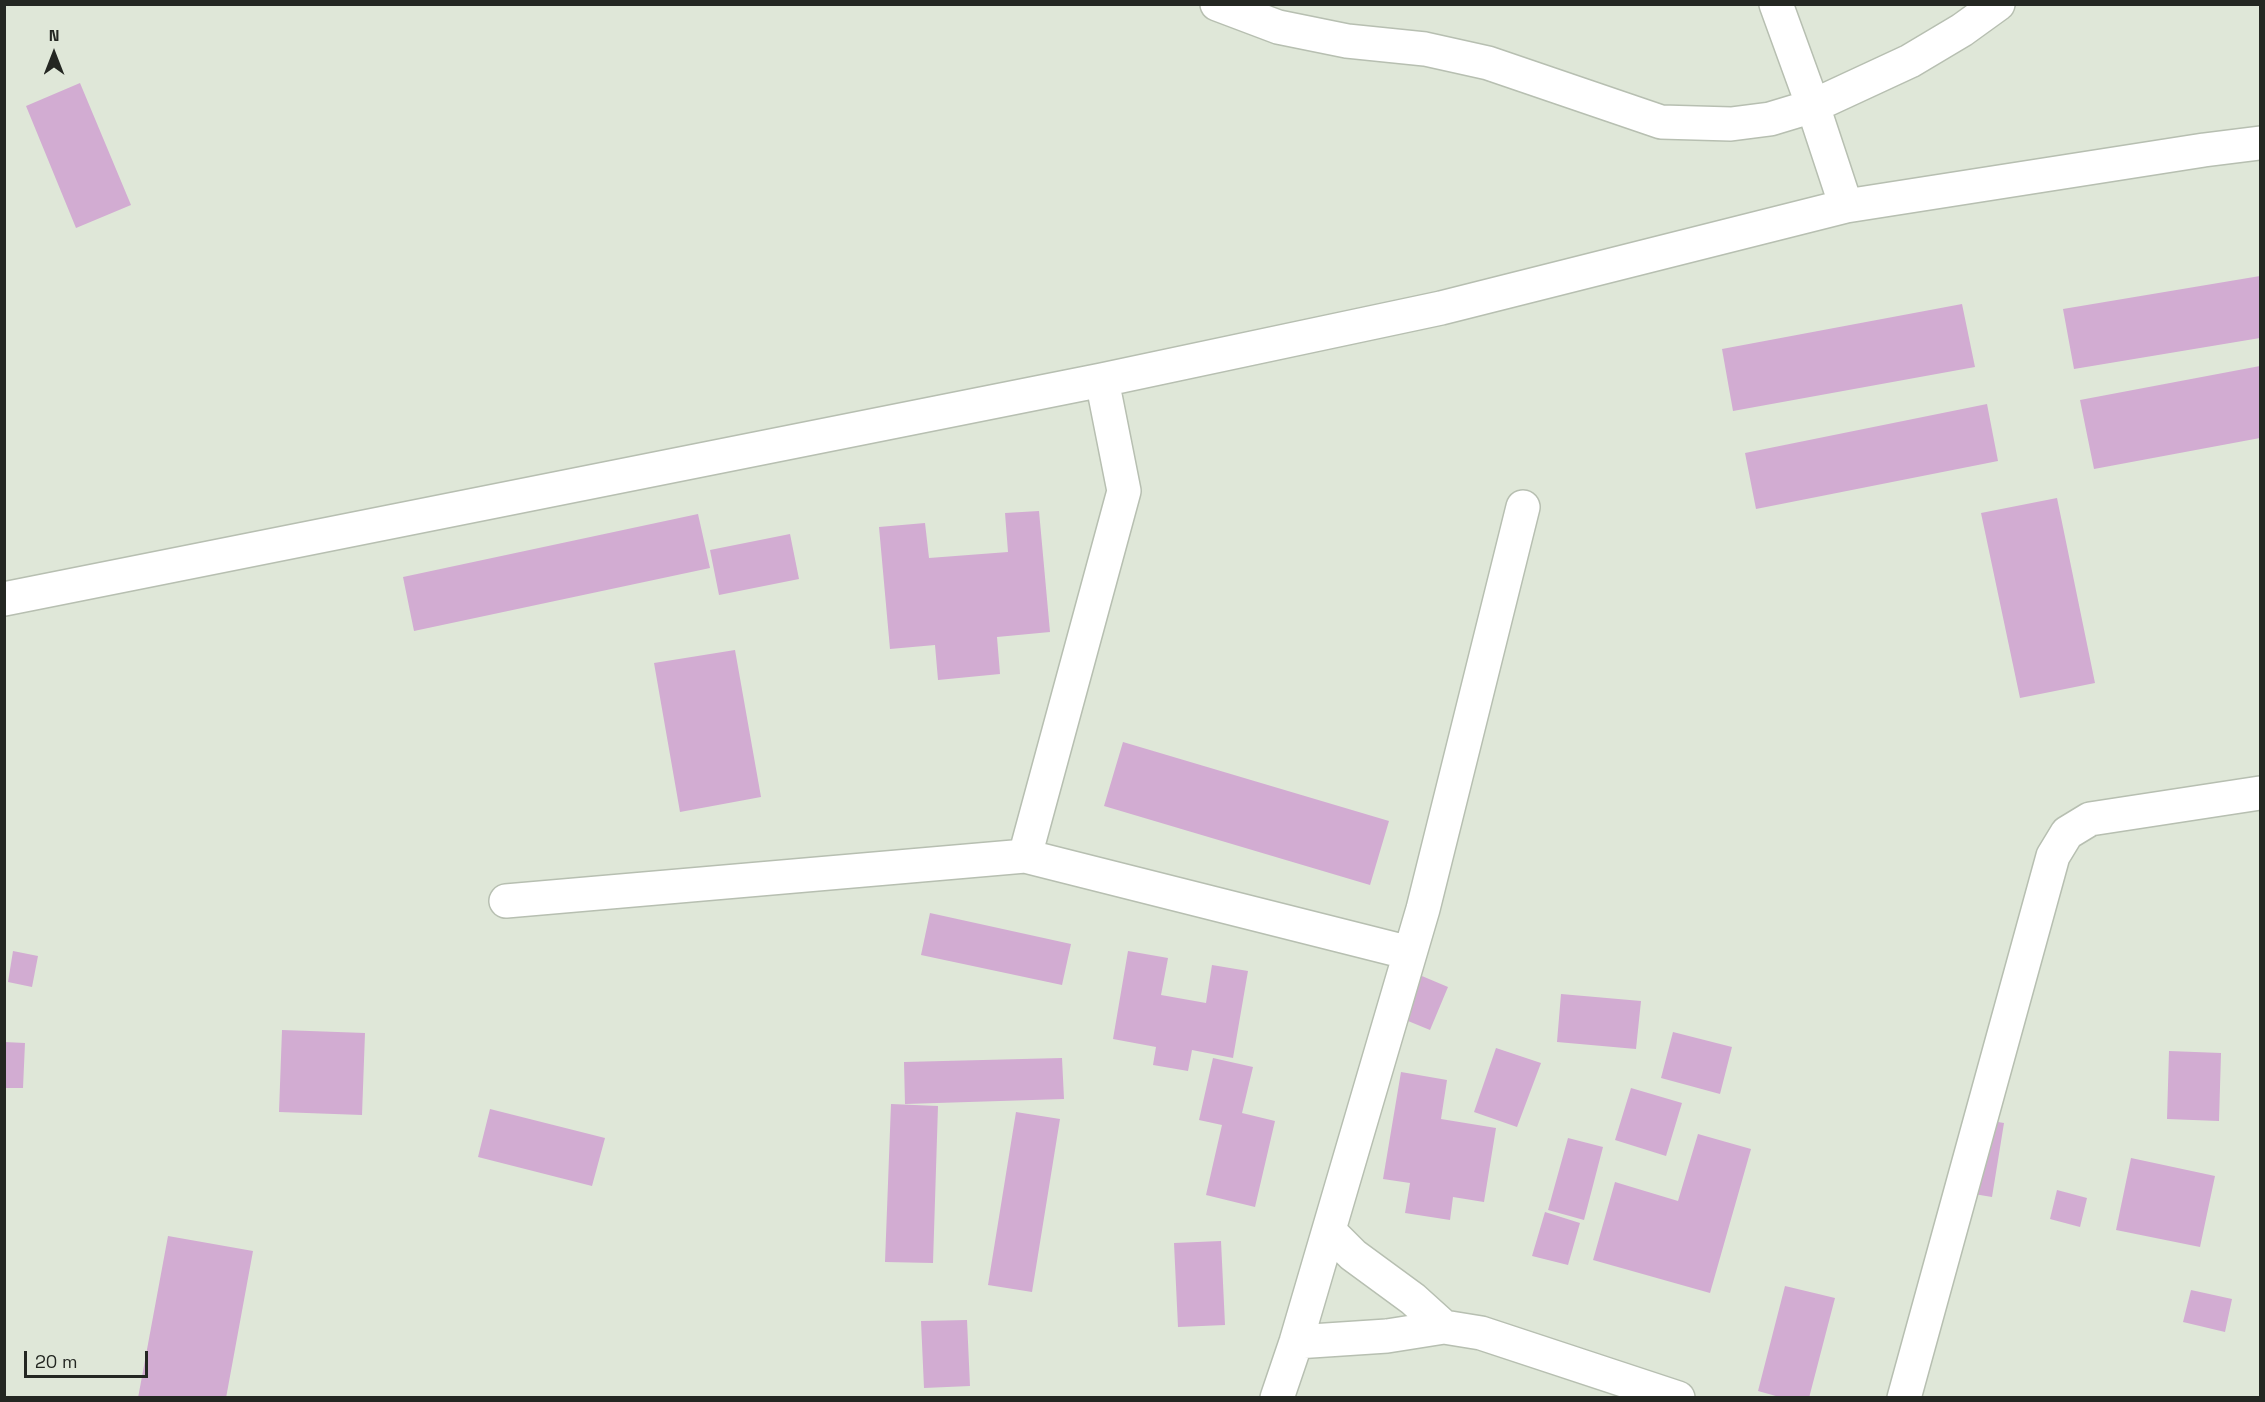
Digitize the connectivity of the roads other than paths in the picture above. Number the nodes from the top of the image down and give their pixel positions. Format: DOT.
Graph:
graph roads {
  1 [pos="1217,4"];
  2 [pos="1998,4"];
  3 [pos="1772,9"];
  4 [pos="1813,106"];
  5 [pos="2260,143"];
  6 [pos="1846,207"];
  7 [pos="1102,380"];
  8 [pos="1523,507"];
  9 [pos="4,599"];
  10 [pos="2260,793"];
  11 [pos="1025,856"];
  12 [pos="506,901"];
  13 [pos="1410,953"];
  14 [pos="1329,1231"];
  15 [pos="1444,1328"];
  16 [pos="1296,1342"];
  17 [pos="1277,1398"];
  18 [pos="1678,1398"];
  19 [pos="1904,1398"];
  1 -- 4 [label="street"];
  2 -- 4 [label="street"];
  3 -- 4 [label="street"];
  4 -- 6 [label="street"];
  5 -- 6 [label="street"];
  6 -- 7 [label="street"];
  7 -- 9 [label="street"];
  7 -- 11 [label="street"];
  8 -- 13 [label="street"];
  10 -- 19 [label="street"];
  11 -- 12 [label="street"];
  11 -- 13 [label="street"];
  13 -- 14 [label="street"];
  14 -- 15 [label="street"];
  14 -- 16 [label="street"];
  15 -- 16 [label="street"];
  15 -- 18 [label="street"];
  16 -- 17 [label="street"];
}
